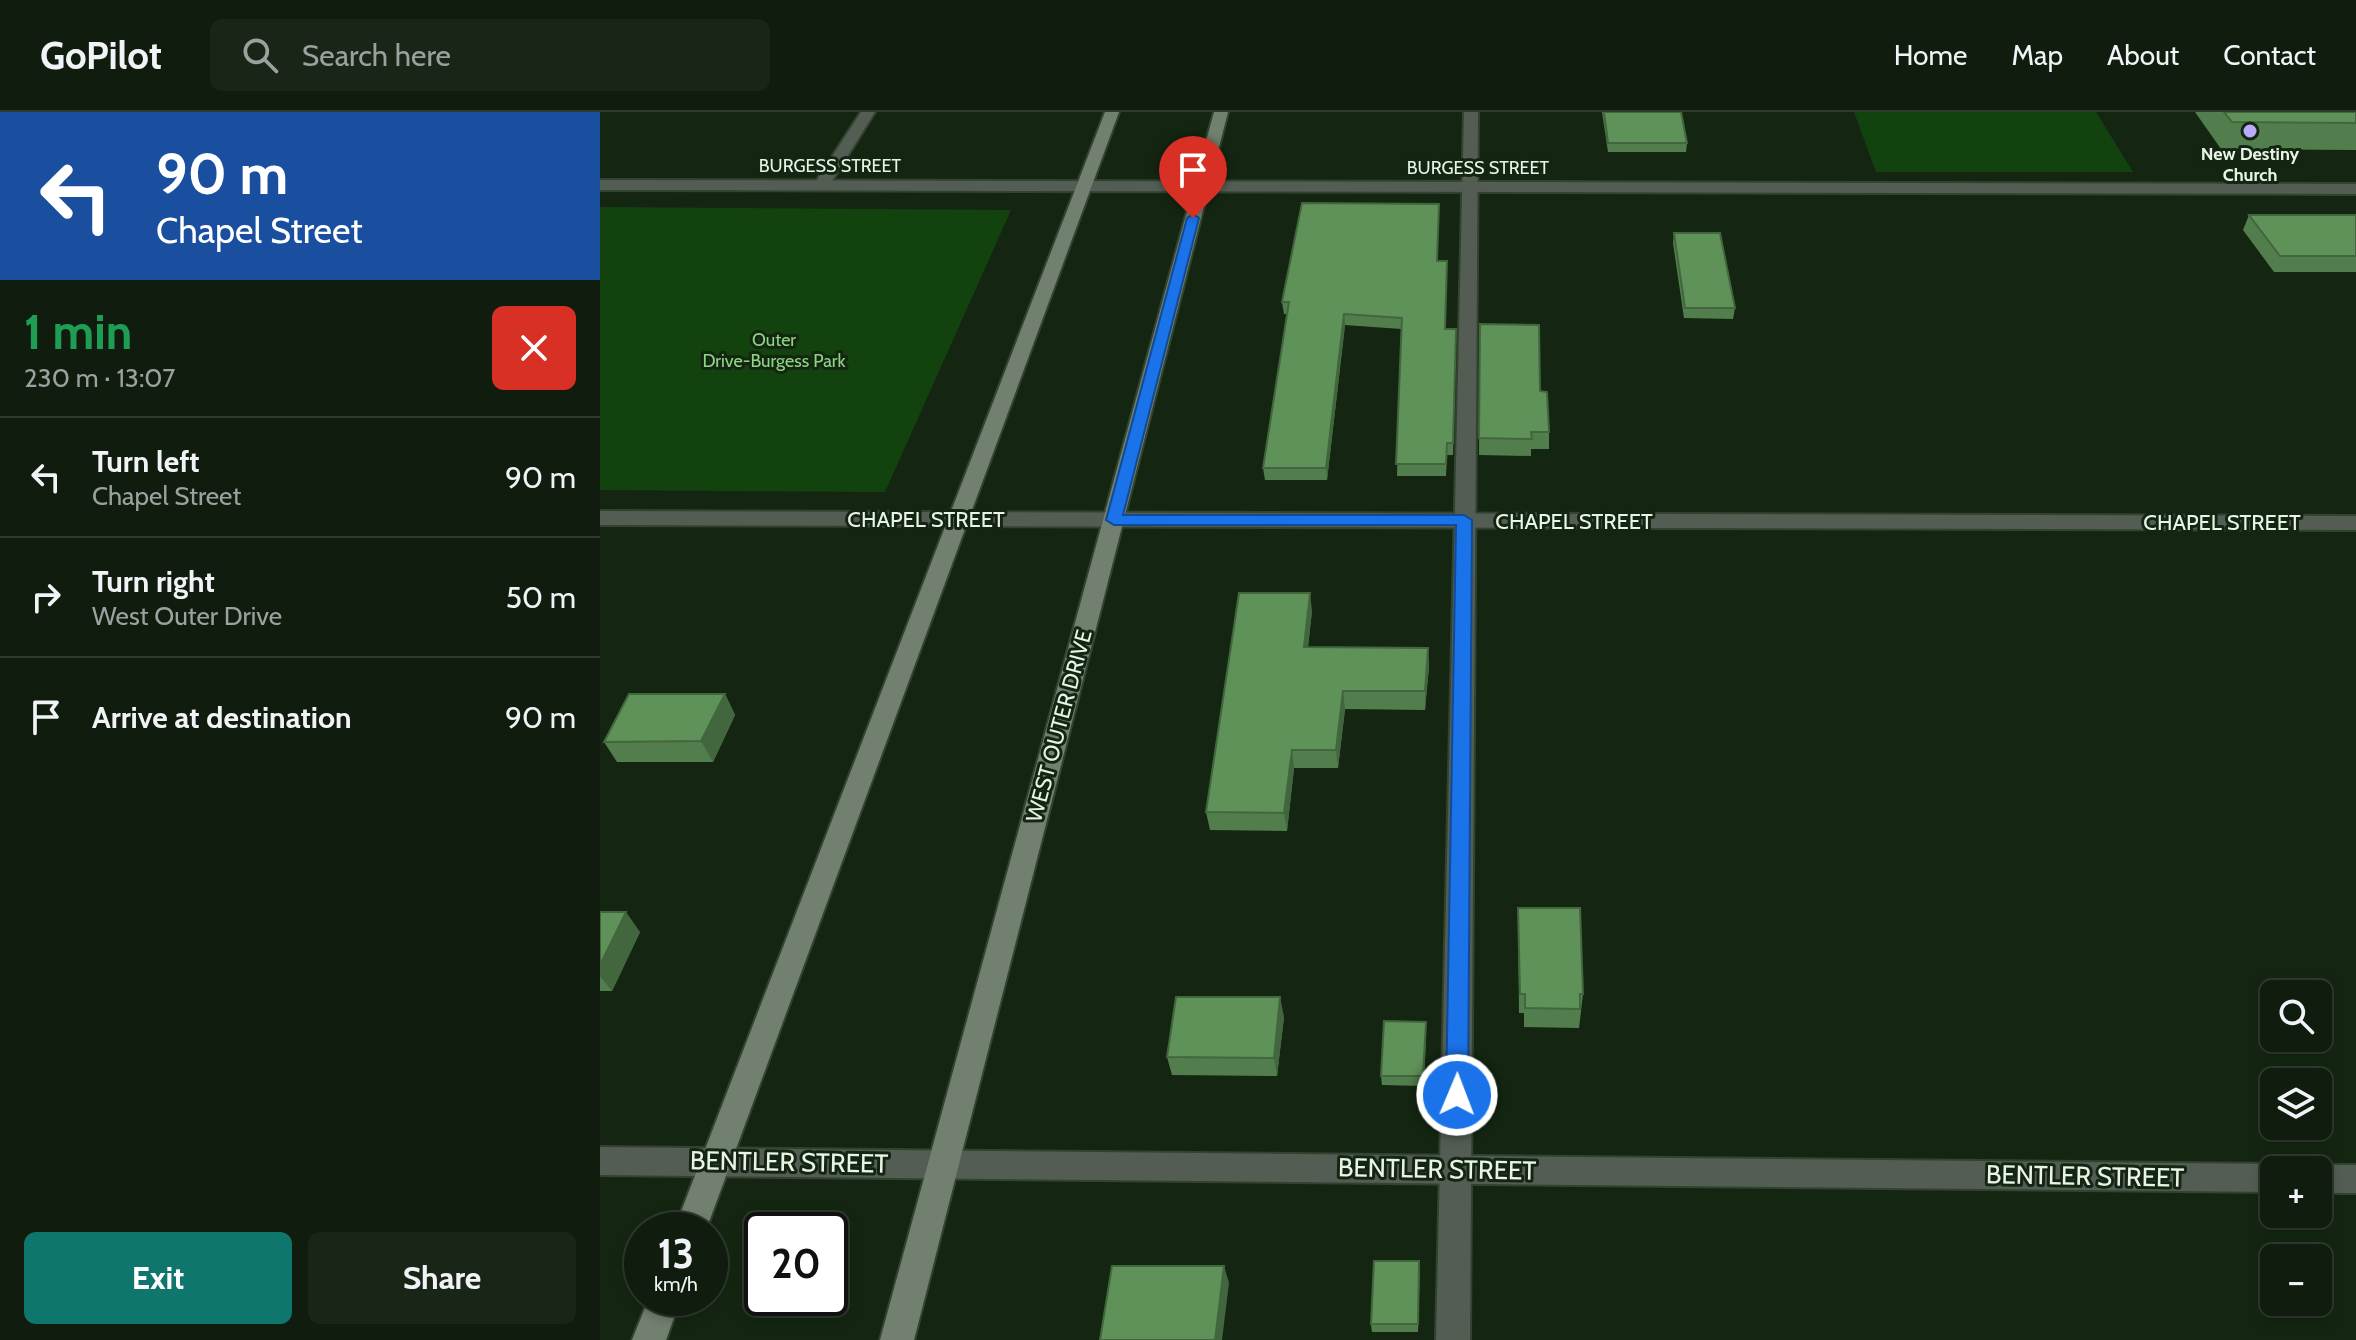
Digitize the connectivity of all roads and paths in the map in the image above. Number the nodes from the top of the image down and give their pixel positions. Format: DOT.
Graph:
graph roads {
  1 [pos="868,112"];
  2 [pos="1112,112"];
  3 [pos="1221,112"];
  4 [pos="1471,112"];
  5 [pos="600,185"];
  6 [pos="821,186"];
  7 [pos="1084,188"];
  8 [pos="1201,188"];
  9 [pos="1470,188"];
  10 [pos="2356,189"];
  11 [pos="600,518"];
  12 [pos="956,520"];
  13 [pos="1114,520"];
  14 [pos="1464,520"];
  15 [pos="2356,523"];
  16 [pos="600,1161"];
  17 [pos="715,1161"];
  18 [pos="943,1164"];
  19 [pos="1456,1169"];
  20 [pos="2260,1178"];
  21 [pos="2332,1179"];
  22 [pos="2356,1179"];
  23 [pos="697,1212"];
  24 [pos="658,1316"];
  25 [pos="649,1340"];
  26 [pos="897,1340"];
  27 [pos="1453,1340"];
  1 -- 6 [label="street"];
  2 -- 7 [label="main road"];
  3 -- 8 [label="main road, WEST OUTER DRIVE"];
  4 -- 9 [label="street"];
  5 -- 6 [label="street, BURGESS STREET"];
  6 -- 7 [label="street, BURGESS STREET"];
  7 -- 8 [label="street, BURGESS STREET"];
  7 -- 12 [label="main road"];
  8 -- 9 [label="street, BURGESS STREET"];
  8 -- 13 [label="main road, WEST OUTER DRIVE"];
  9 -- 10 [label="street, BURGESS STREET"];
  9 -- 14 [label="street"];
  11 -- 12 [label="street, CHAPEL STREET"];
  12 -- 13 [label="street, CHAPEL STREET"];
  12 -- 17 [label="main road"];
  13 -- 14 [label="street, CHAPEL STREET"];
  13 -- 18 [label="main road, WEST OUTER DRIVE"];
  14 -- 15 [label="street, CHAPEL STREET"];
  14 -- 19 [label="street"];
  16 -- 17 [label="street, BENTLER STREET"];
  17 -- 18 [label="street, BENTLER STREET"];
  17 -- 23 [label="main road"];
  18 -- 19 [label="street, BENTLER STREET"];
  18 -- 26 [label="main road, WEST OUTER DRIVE"];
  19 -- 20 [label="street, BENTLER STREET"];
  19 -- 27 [label="street"];
  21 -- 22 [label="street"];
  24 -- 25 [label="main road"];
}
